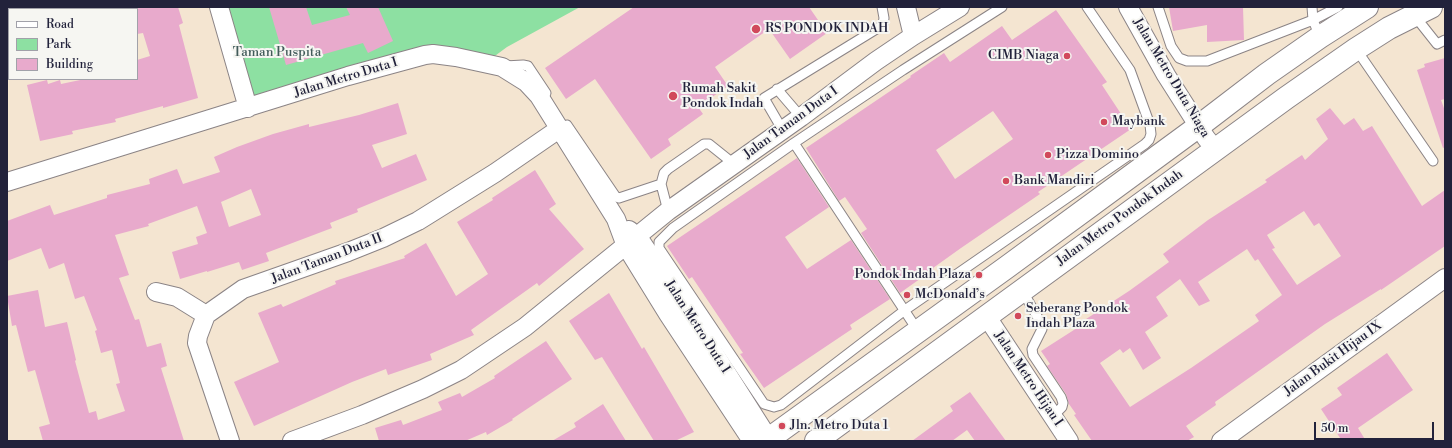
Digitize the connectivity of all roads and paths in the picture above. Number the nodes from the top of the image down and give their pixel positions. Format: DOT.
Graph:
graph roads {
  1 [pos="219,7"];
  2 [pos="882,7"];
  3 [pos="906,7"];
  4 [pos="960,7"];
  5 [pos="1002,7"];
  6 [pos="1087,7"];
  7 [pos="1128,7"];
  8 [pos="1158,7"];
  9 [pos="1312,7"];
  10 [pos="1338,7"];
  11 [pos="1367,7"];
  12 [pos="1422,11"];
  13 [pos="1317,29"];
  14 [pos="913,36"];
  15 [pos="1445,40"];
  16 [pos="1356,49"];
  17 [pos="502,67"];
  18 [pos="777,89"];
  19 [pos="248,108"];
  20 [pos="801,117"];
  21 [pos="1198,126"];
  22 [pos="559,129"];
  23 [pos="782,129"];
  24 [pos="794,143"];
  25 [pos="1215,149"];
  26 [pos="1433,161"];
  27 [pos="734,164"];
  28 [pos="7,182"];
  29 [pos="661,184"];
  30 [pos="668,211"];
  31 [pos="632,241"];
  32 [pos="1445,278"];
  33 [pos="1022,290"];
  34 [pos="156,292"];
  35 [pos="688,301"];
  36 [pos="904,310"];
  37 [pos="668,314"];
  38 [pos="206,315"];
  39 [pos="987,317"];
  40 [pos="918,331"];
  41 [pos="713,368"];
  42 [pos="753,401"];
  43 [pos="1053,416"];
  44 [pos="764,440"];
  45 [pos="230,441"];
  46 [pos="292,441"];
  47 [pos="816,441"];
  48 [pos="1069,441"];
  49 [pos="1221,441"];
  1 -- 19 [label="street"];
  2 -- 18 [label="lane"];
  3 -- 14 [label="street"];
  4 -- 14 [label="street, Jalan Taman Duta I"];
  5 -- 24 [label="lane"];
  6 -- 36 [label="lane"];
  7 -- 21 [label="street, Jalan Metro Duta Niaga"];
  8 -- 13 [label="lane"];
  9 -- 13 [label="lane"];
  10 -- 13 [label="lane"];
  11 -- 13 [label="highway, Jalan Metro Pondok Indah"];
  12 -- 15 [label="lane"];
  12 -- 16 [label="highway, Jalan Metro Pondok Indah"];
  13 -- 21 [label="highway, Jalan Metro Pondok Indah"];
  14 -- 20 [label="street, Jalan Taman Duta I"];
  16 -- 25 [label="highway, Jalan Metro Pondok Indah"];
  16 -- 26 [label="lane"];
  17 -- 19 [label="street, Jalan Metro Duta I"];
  17 -- 22 [label="street, Jalan Metro Duta I"];
  17 -- 29 [label="lane"];
  18 -- 20 [label="lane"];
  18 -- 23 [label="lane"];
  19 -- 28 [label="street, Jalan Metro Duta I"];
  20 -- 23 [label="street, Jalan Taman Duta I"];
  21 -- 25 [label="street, Jalan Metro Duta Niaga"];
  21 -- 40 [label="highway, Jalan Metro Pondok Indah"];
  22 -- 31 [label="street, Jalan Metro Duta I"];
  22 -- 38 [label="street, Jalan Taman Duta II"];
  23 -- 27 [label="street, Jalan Taman Duta I"];
  24 -- 35 [label="lane"];
  24 -- 36 [label="lane"];
  25 -- 33 [label="highway, Jalan Metro Pondok Indah"];
  27 -- 29 [label="lane"];
  27 -- 30 [label="street, Jalan Taman Duta I"];
  29 -- 30 [label="lane"];
  30 -- 31 [label="street, Jalan Taman Duta I"];
  31 -- 35 [label="street, Jalan Metro Duta I"];
  31 -- 37 [label="street, Jalan Metro Duta I"];
  31 -- 46 [label="street"];
  32 -- 49 [label="street, Jalan Bukit Hijau IX"];
  33 -- 39 [label="highway, Jalan Metro Pondok Indah"];
  33 -- 43 [label="lane"];
  34 -- 38 [label="street"];
  35 -- 37 [label="street"];
  35 -- 41 [label="street, Jalan Metro Duta I"];
  35 -- 42 [label="lane"];
  36 -- 40 [label="lane"];
  36 -- 42 [label="lane"];
  37 -- 41 [label="street, Jalan Metro Duta I"];
  38 -- 45 [label="street"];
  39 -- 43 [label="street, Jalan Metro Hijau I"];
  39 -- 47 [label="highway, Jalan Metro Pondok Indah"];
  40 -- 44 [label="highway, Jalan Metro Pondok Indah"];
  41 -- 42 [label="street, Jalan Metro Duta I"];
  41 -- 44 [label="street, Jalan Metro Duta I"];
  42 -- 44 [label="street, Jalan Metro Duta I"];
  43 -- 48 [label="street, Jalan Metro Hijau I"];
}
